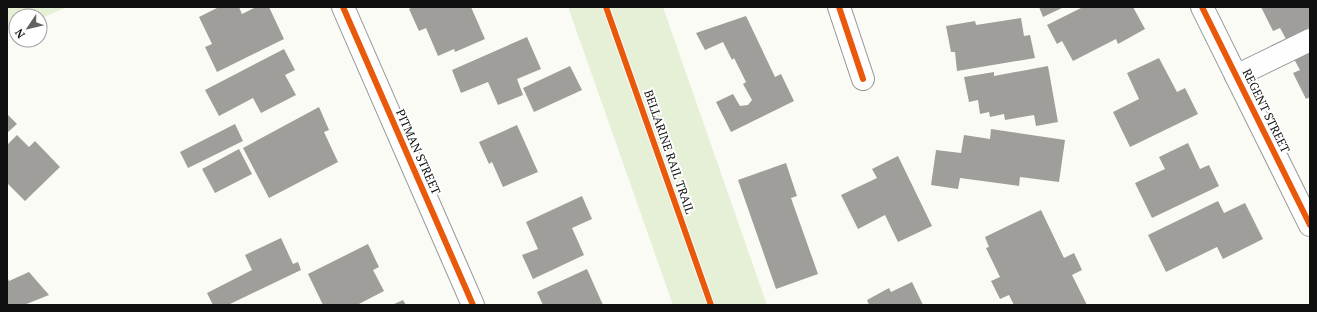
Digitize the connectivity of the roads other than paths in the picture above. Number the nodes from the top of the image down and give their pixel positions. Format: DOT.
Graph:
graph roads {
  1 [pos="343,7"];
  2 [pos="839,7"];
  3 [pos="1202,7"];
  4 [pos="1310,40"];
  5 [pos="1236,76"];
  6 [pos="863,79"];
  7 [pos="1310,225"];
  8 [pos="473,305"];
  1 -- 8 [label="street, PITMAN STREET"];
  2 -- 6 [label="street"];
  3 -- 5 [label="street, REGENT STREET"];
  4 -- 5 [label="street"];
  5 -- 7 [label="street, REGENT STREET"];
}
